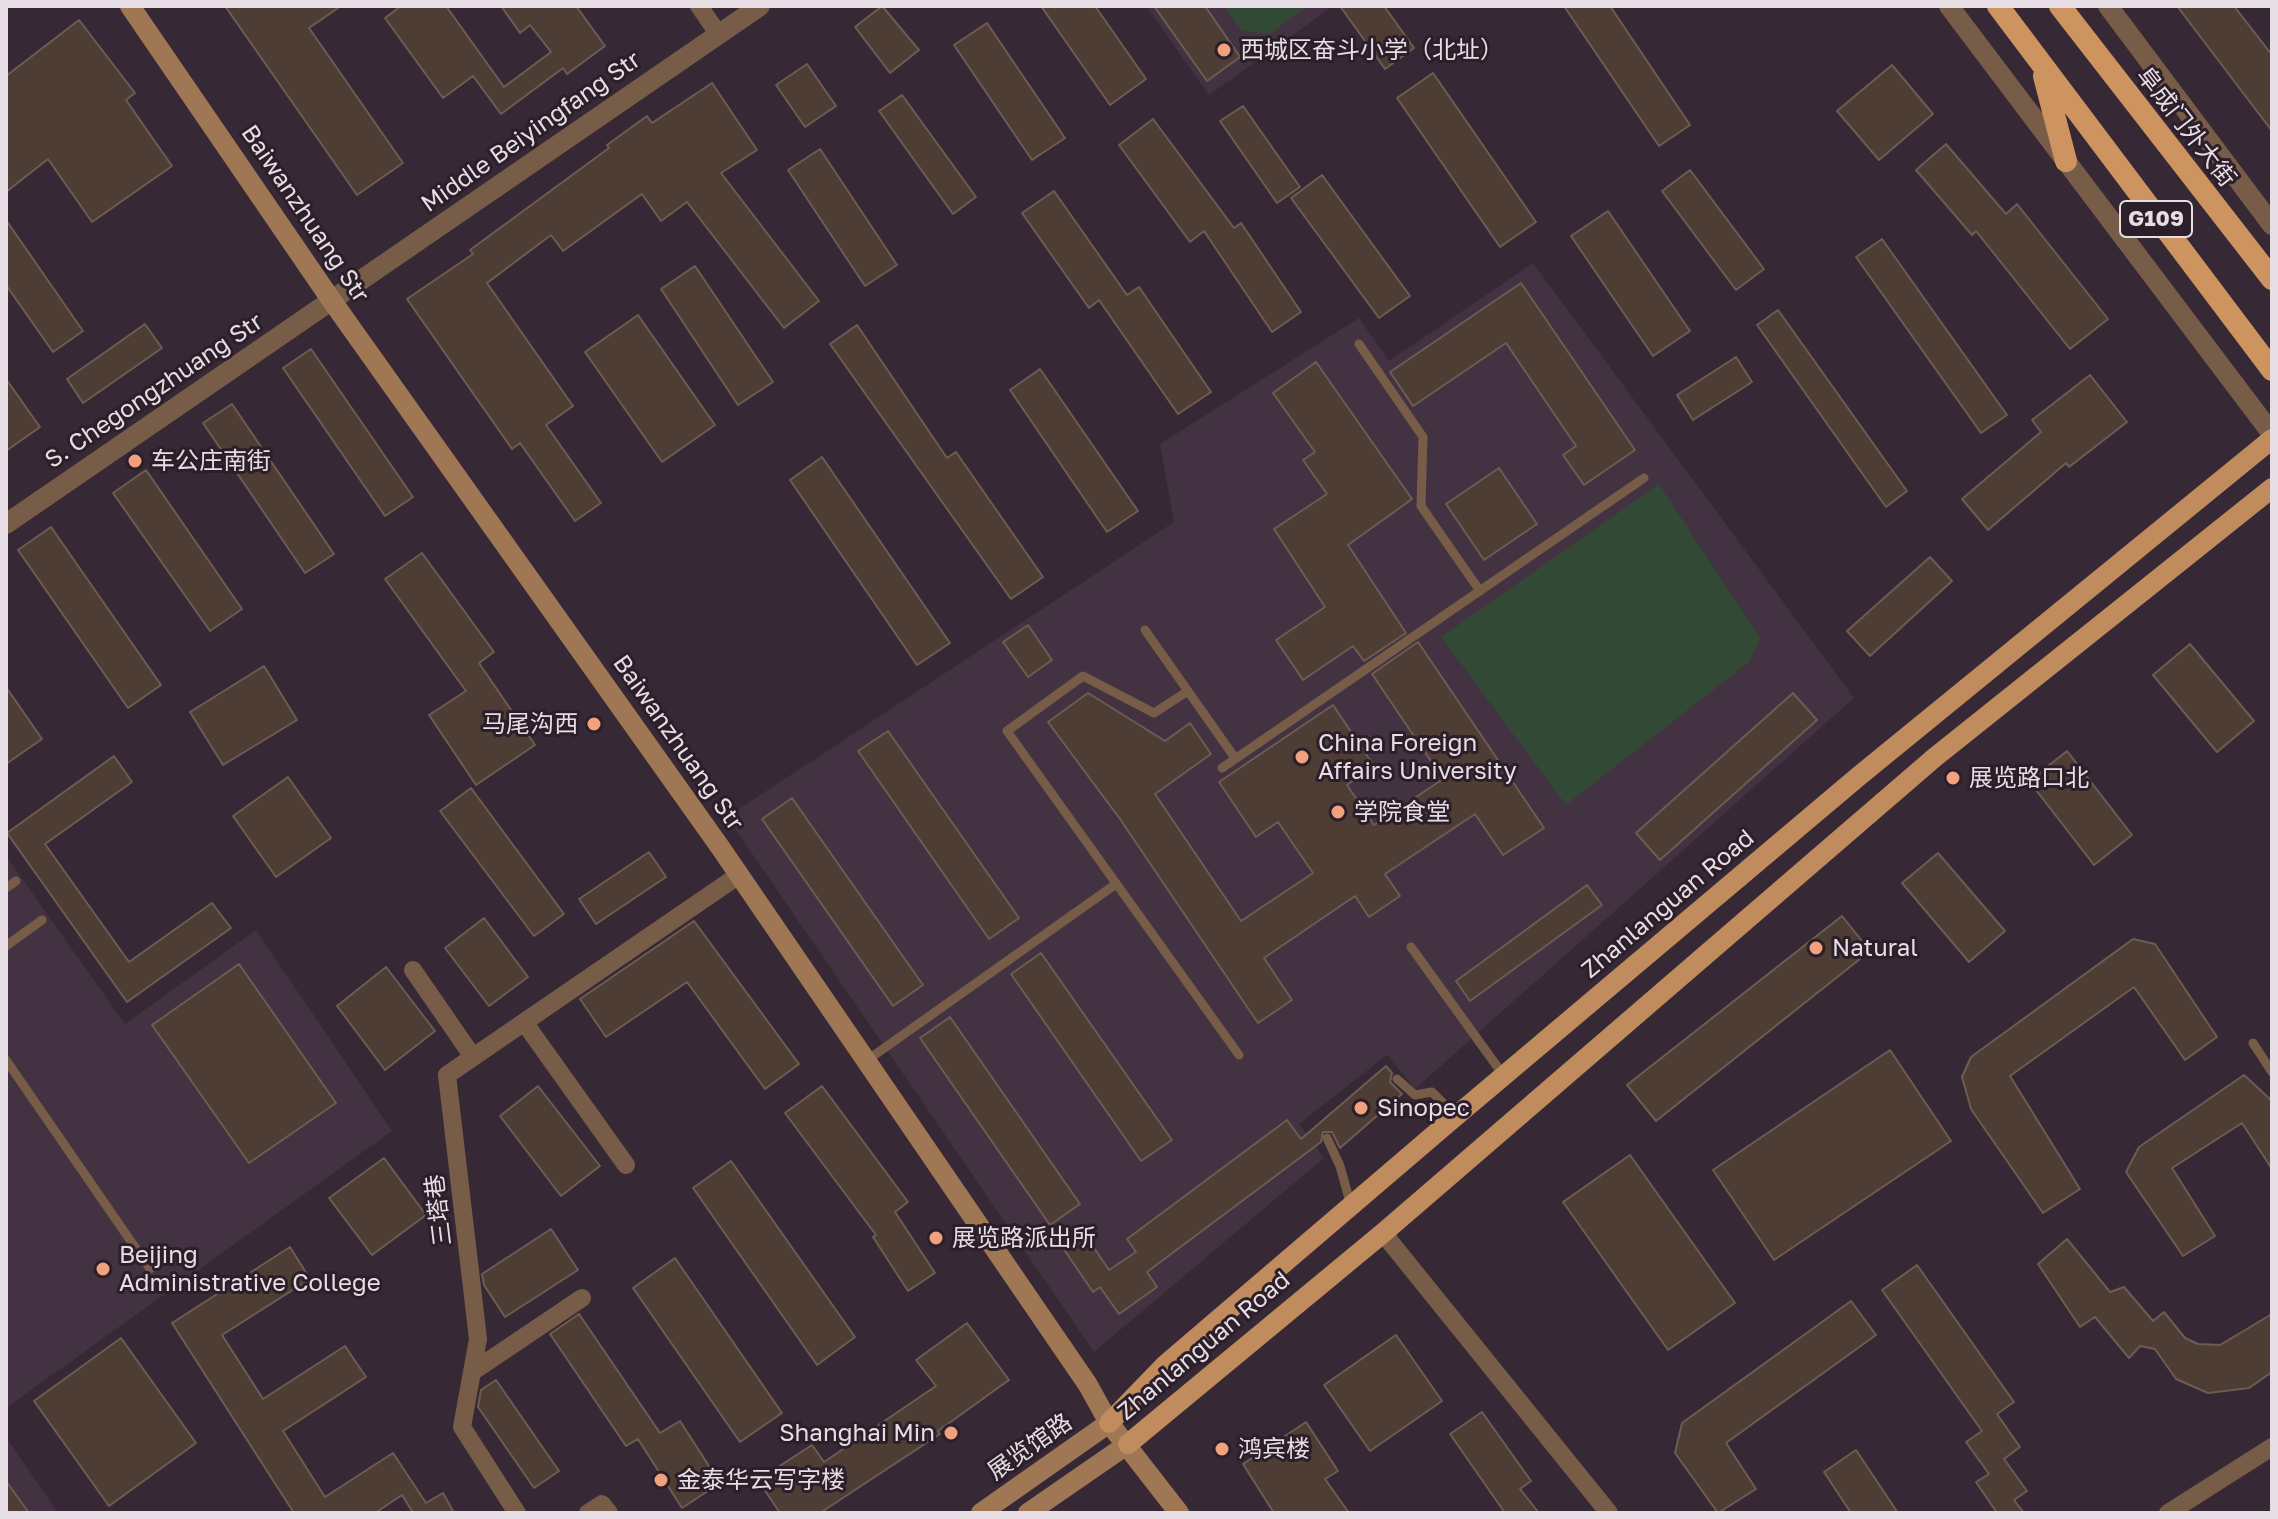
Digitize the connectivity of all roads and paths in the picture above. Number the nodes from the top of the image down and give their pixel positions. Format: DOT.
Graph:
graph roads {
  1 [pos="130,6"];
  2 [pos="699,6"];
  3 [pos="760,6"];
  4 [pos="1949,6"];
  5 [pos="1998,6"];
  6 [pos="2060,6"];
  7 [pos="2108,6"];
  8 [pos="719,35"];
  9 [pos="2042,68"];
  10 [pos="2066,161"];
  11 [pos="2272,225"];
  12 [pos="2272,279"];
  13 [pos="332,301"];
  14 [pos="1359,344"];
  15 [pos="2272,370"];
  16 [pos="2272,436"];
  17 [pos="1644,478"];
  18 [pos="2272,488"];
  19 [pos="6,524"];
  20 [pos="1480,591"];
  21 [pos="1145,630"];
  22 [pos="1188,691"];
  23 [pos="1235,758"];
  24 [pos="1222,768"];
  25 [pos="739,875"];
  26 [pos="16,881"];
  27 [pos="1116,884"];
  28 [pos="6,888"];
  29 [pos="42,920"];
  30 [pos="6,946"];
  31 [pos="1411,947"];
  32 [pos="413,970"];
  33 [pos="524,1022"];
  34 [pos="2253,1043"];
  35 [pos="1239,1055"];
  36 [pos="473,1057"];
  37 [pos="6,1060"];
  38 [pos="866,1061"];
  39 [pos="2272,1072"];
  40 [pos="1504,1076"];
  41 [pos="1397,1079"];
  42 [pos="1456,1116"];
  43 [pos="1327,1138"];
  44 [pos="626,1165"];
  45 [pos="1351,1207"];
  46 [pos="1383,1233"];
  47 [pos="150,1269"];
  48 [pos="582,1298"];
  49 [pos="472,1372"];
  50 [pos="1109,1423"];
  51 [pos="1128,1444"];
  52 [pos="2272,1447"];
  53 [pos="517,1513"];
  54 [pos="588,1513"];
  55 [pos="609,1513"];
  56 [pos="981,1513"];
  57 [pos="1028,1513"];
  58 [pos="1179,1513"];
  59 [pos="1609,1513"];
  60 [pos="2168,1513"];
  1 -- 13 [label="main road, Baiwanzhuang Str"];
  2 -- 8 [label="street"];
  3 -- 8 [label="street, Middle Beiyingfang Str"];
  4 -- 10 [label="street"];
  5 -- 9 [label="highway, G109"];
  6 -- 12 [label="highway, 阜成门外大街 / G109"];
  7 -- 11 [label="street"];
  8 -- 13 [label="street, Middle Beiyingfang Str"];
  9 -- 10 [label="highway"];
  9 -- 15 [label="highway, G109"];
  10 -- 16 [label="street"];
  13 -- 19 [label="street, S. Chegongzhuang Str"];
  13 -- 25 [label="main road, Baiwanzhuang Str"];
  14 -- 20 [label="lane"];
  16 -- 40 [label="main road, Zhanlanguan Road"];
  17 -- 20 [label="lane"];
  18 -- 46 [label="main road, Zhanlanguan Road"];
  20 -- 23 [label="lane"];
  21 -- 22 [label="lane"];
  22 -- 23 [label="lane"];
  22 -- 27 [label="lane"];
  23 -- 24 [label="lane"];
  25 -- 33 [label="street, 三塔巷"];
  25 -- 38 [label="main road, Baiwanzhuang Str"];
  26 -- 28 [label="lane"];
  27 -- 35 [label="lane"];
  27 -- 38 [label="lane"];
  29 -- 30 [label="lane"];
  31 -- 40 [label="lane"];
  32 -- 36 [label="street"];
  33 -- 36 [label="street, 三塔巷"];
  33 -- 44 [label="street"];
  34 -- 39 [label="lane"];
  36 -- 49 [label="street, 三塔巷"];
  37 -- 47 [label="lane"];
  38 -- 50 [label="main road, Baiwanzhuang Str"];
  40 -- 42 [label="main road, Zhanlanguan Road"];
  41 -- 42 [label="lane"];
  42 -- 45 [label="main road, Zhanlanguan Road"];
  43 -- 45 [label="lane"];
  45 -- 50 [label="main road, Zhanlanguan Road"];
  46 -- 51 [label="main road, Zhanlanguan Road"];
  46 -- 59 [label="street"];
  48 -- 49 [label="street"];
  49 -- 53 [label="street, 三塔巷"];
  50 -- 51 [label="main road, Baiwanzhuang Str"];
  50 -- 56 [label="main road, 展览馆路"];
  51 -- 57 [label="main road"];
  51 -- 58 [label="main road, Baiwanzhuang Str"];
  52 -- 60 [label="street"];
  54 -- 55 [label="street"];
}
